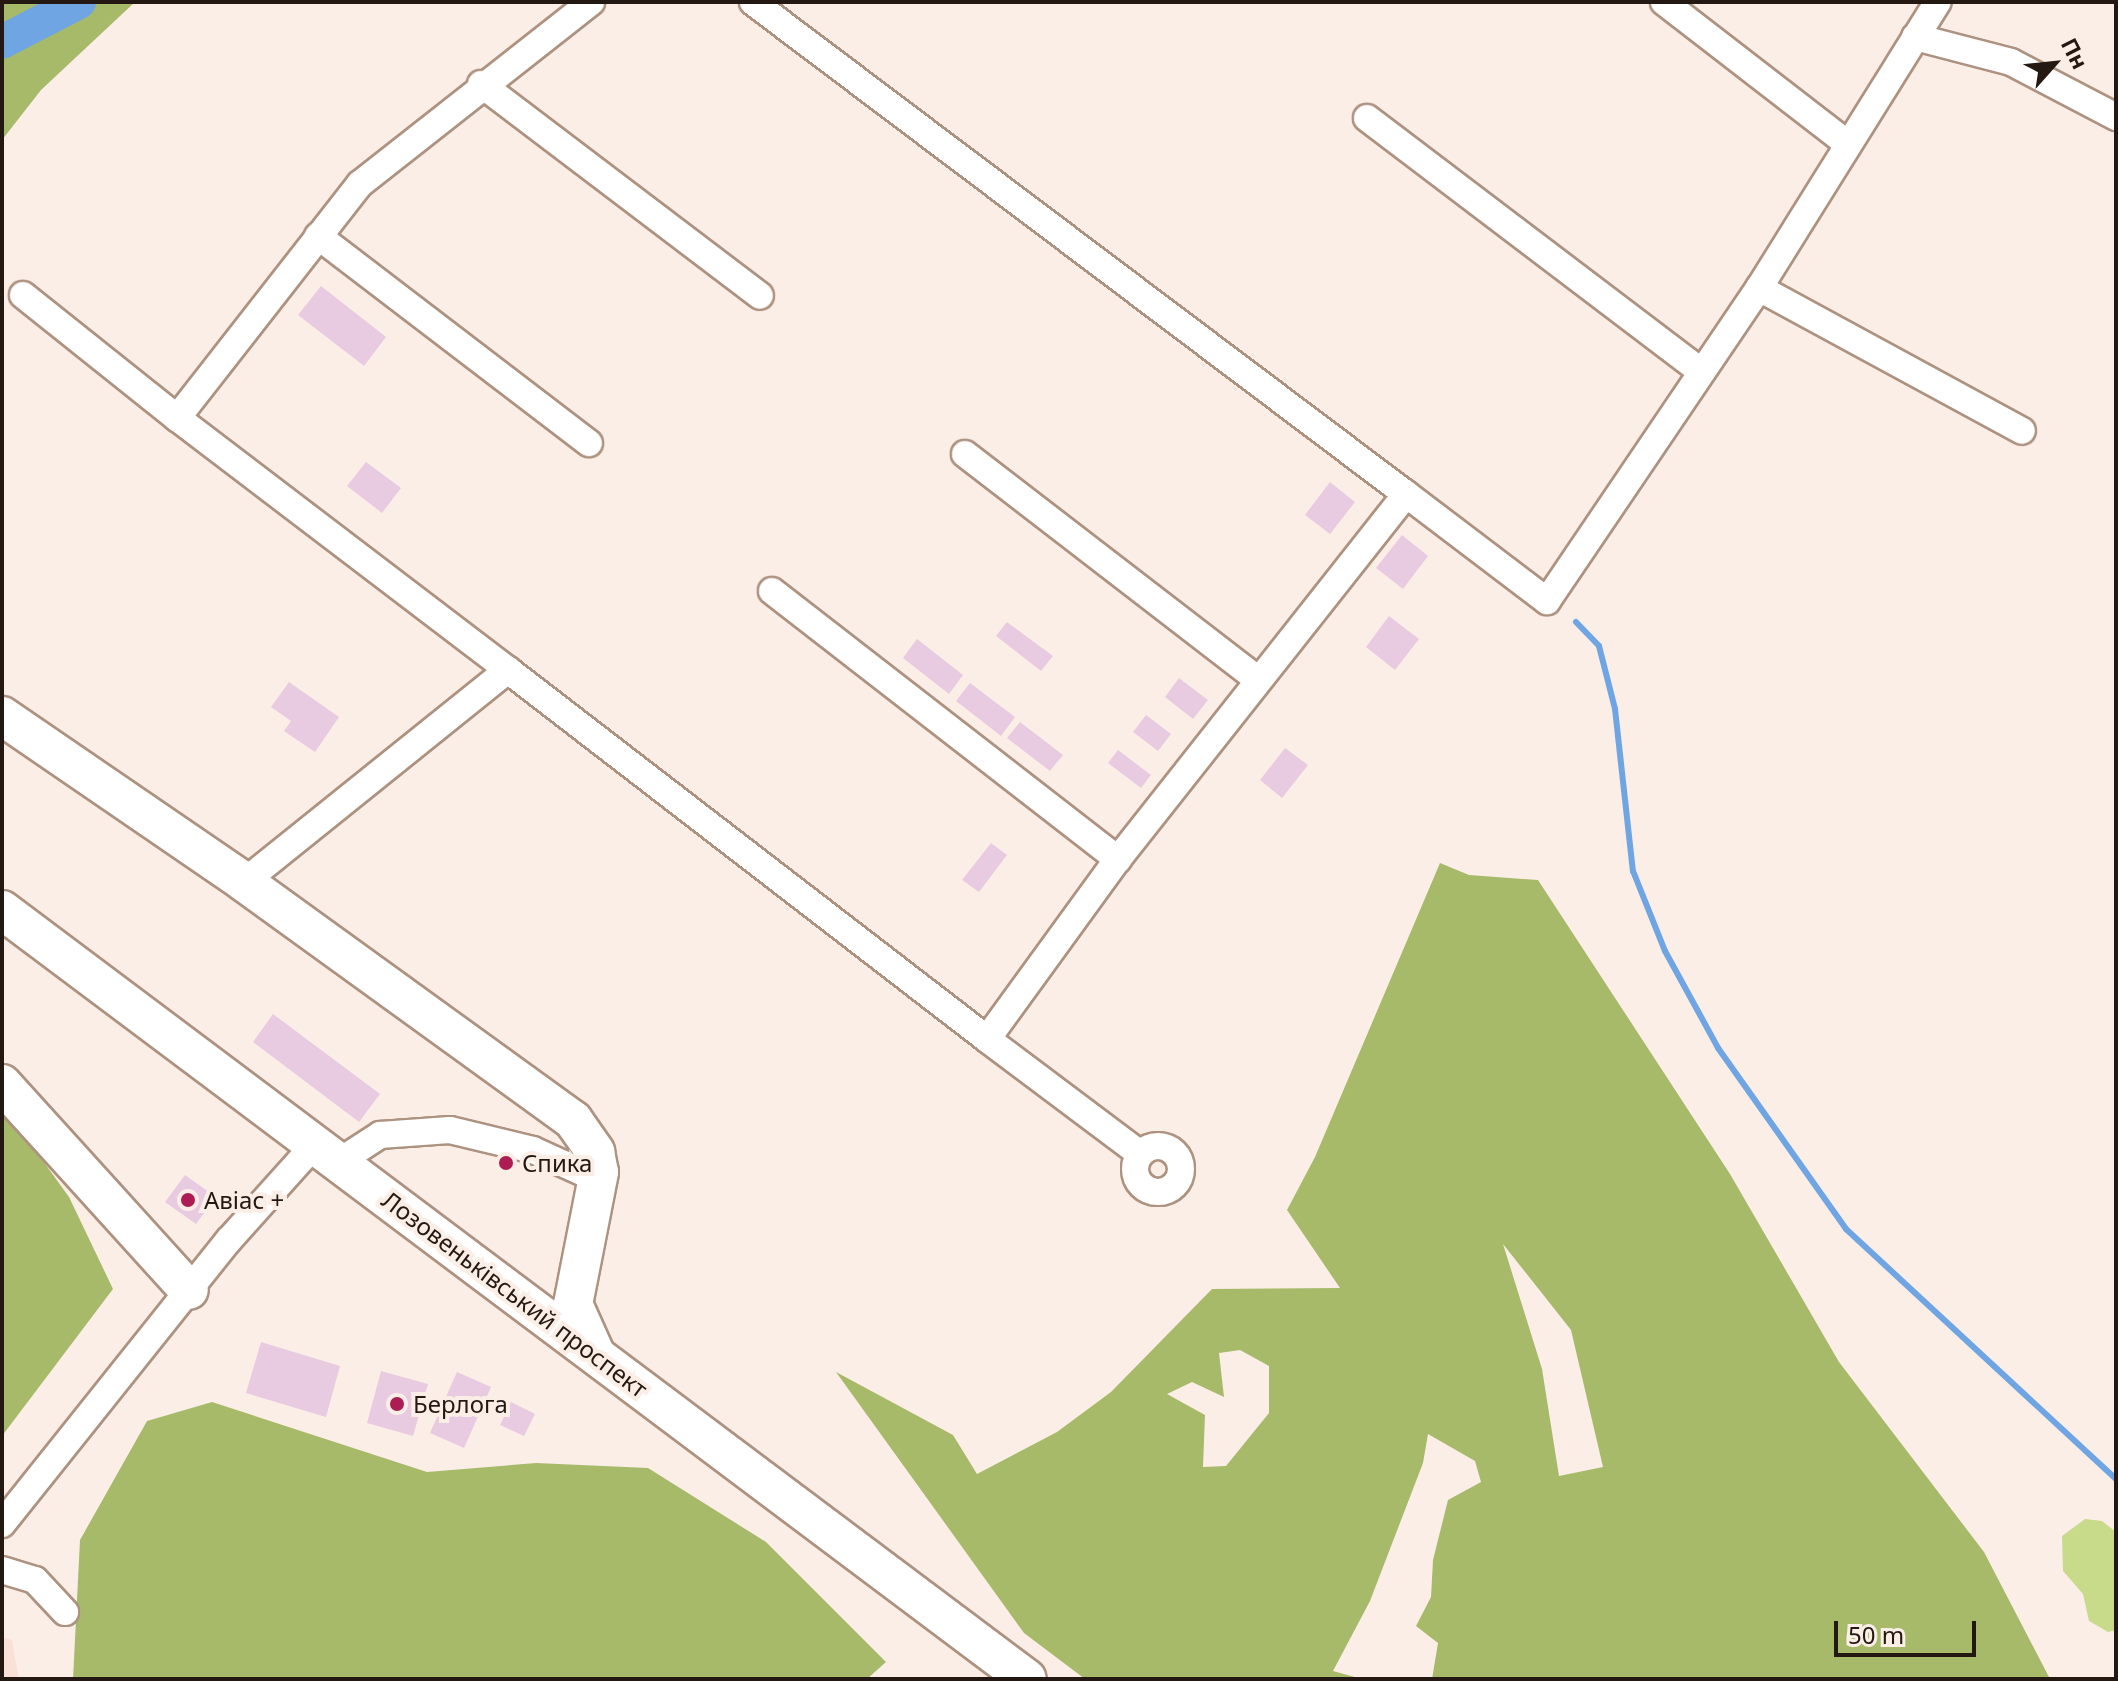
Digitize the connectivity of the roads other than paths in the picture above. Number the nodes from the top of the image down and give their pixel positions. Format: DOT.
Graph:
graph roads {
  1 [pos="591,2"];
  2 [pos="753,2"];
  3 [pos="1664,2"];
  4 [pos="1938,2"];
  5 [pos="1915,37"];
  6 [pos="481,84"];
  7 [pos="2116,117"];
  8 [pos="1367,118"];
  9 [pos="1848,144"];
  10 [pos="318,236"];
  11 [pos="1759,288"];
  12 [pos="23,295"];
  13 [pos="760,296"];
  14 [pos="1699,370"];
  15 [pos="177,418"];
  16 [pos="2022,431"];
  17 [pos="589,443"];
  18 [pos="965,454"];
  19 [pos="1406,494"];
  20 [pos="772,591"];
  21 [pos="508,670"];
  22 [pos="1257,679"];
  23 [pos="2,716"];
  24 [pos="1118,859"];
  25 [pos="244,882"];
  26 [pos="2,910"];
  27 [pos="987,1039"];
  28 [pos="2,1084"];
  29 [pos="328,1152"];
  30 [pos="1140,1154"];
  31 [pos="599,1180"];
  32 [pos="189,1290"];
  33 [pos="597,1357"];
  34 [pos="2,1524"];
  35 [pos="2,1570"];
  36 [pos="65,1612"];
  37 [pos="1027,1679"];
  1 -- 6 [label="street"];
  2 -- 19 [label="street"];
  3 -- 9 [label="street"];
  4 -- 5 [label="street"];
  5 -- 7 [label="street"];
  5 -- 9 [label="street"];
  6 -- 10 [label="street"];
  6 -- 13 [label="street"];
  8 -- 14 [label="street"];
  9 -- 11 [label="street"];
  10 -- 15 [label="street"];
  10 -- 17 [label="street"];
  11 -- 14 [label="street"];
  11 -- 16 [label="street"];
  12 -- 15 [label="street"];
  14 -- 19 [label="street"];
  15 -- 21 [label="street"];
  18 -- 22 [label="street"];
  19 -- 22 [label="street"];
  20 -- 24 [label="street"];
  21 -- 25 [label="street"];
  21 -- 27 [label="street"];
  22 -- 24 [label="street"];
  23 -- 25 [label="highway"];
  24 -- 27 [label="street"];
  25 -- 31 [label="highway"];
  26 -- 29 [label="highway, Лозовеньківський проспект"];
  27 -- 30 [label="street"];
  28 -- 32 [label="highway"];
  29 -- 31 [label="street"];
  29 -- 32 [label="street"];
  29 -- 33 [label="highway, Лозовеньківський проспект"];
  31 -- 33 [label="highway"];
  32 -- 34 [label="street"];
  33 -- 37 [label="highway, Лозовеньківський проспект"];
  35 -- 36 [label="street"];
}
